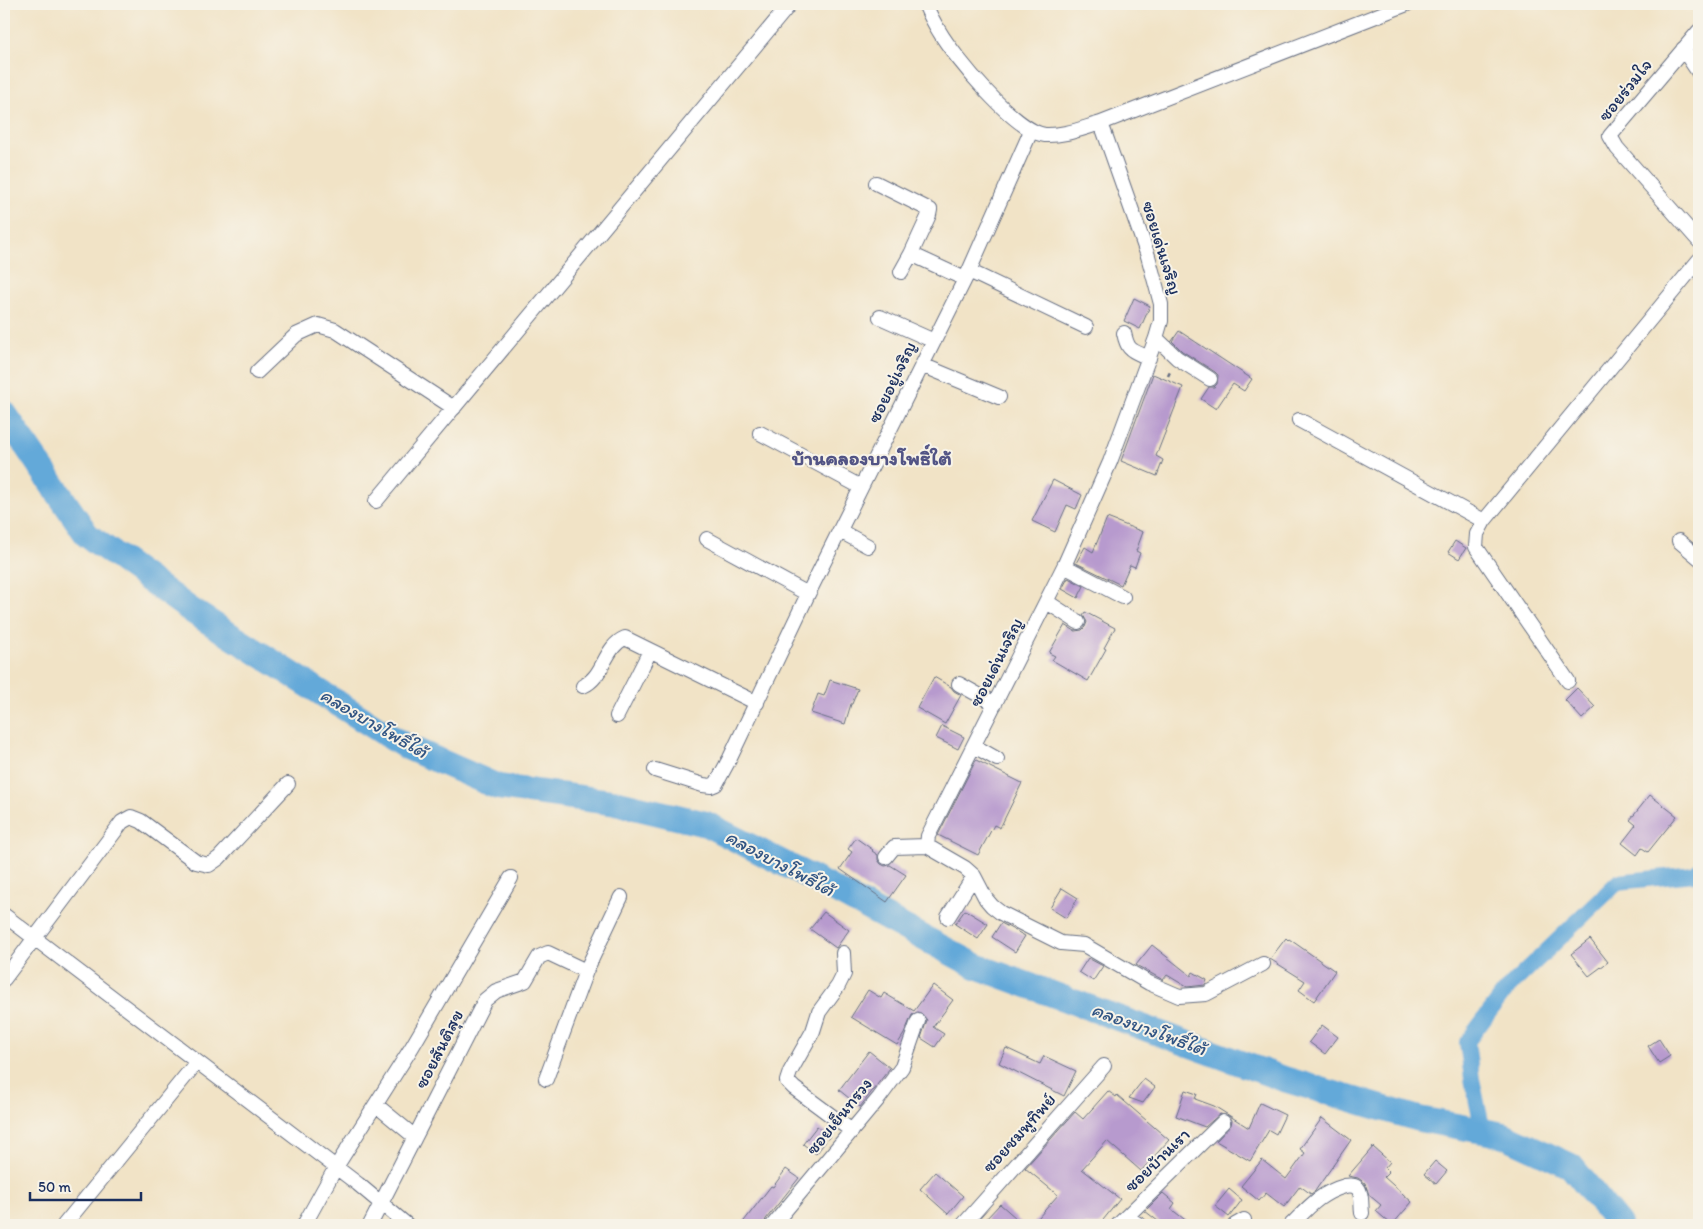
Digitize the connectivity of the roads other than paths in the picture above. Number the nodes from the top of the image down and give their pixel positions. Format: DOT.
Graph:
graph roads {
  1 [pos="790,4"];
  2 [pos="925,4"];
  3 [pos="1407,4"];
  4 [pos="1699,31"];
  5 [pos="1683,49"];
  6 [pos="1699,73"];
  7 [pos="1101,123"];
  8 [pos="1031,131"];
  9 [pos="876,183"];
  10 [pos="1699,241"];
  11 [pos="911,254"];
  12 [pos="1699,260"];
  13 [pos="901,272"];
  14 [pos="966,275"];
  15 [pos="880,317"];
  16 [pos="1086,327"];
  17 [pos="1124,333"];
  18 [pos="1156,338"];
  19 [pos="934,341"];
  20 [pos="1149,358"];
  21 [pos="922,365"];
  22 [pos="257,372"];
  23 [pos="1210,379"];
  24 [pos="1000,397"];
  25 [pos="454,408"];
  26 [pos="1298,420"];
  27 [pos="760,433"];
  28 [pos="861,487"];
  29 [pos="376,501"];
  30 [pos="1484,521"];
  31 [pos="840,531"];
  32 [pos="707,539"];
  33 [pos="1679,541"];
  34 [pos="868,546"];
  35 [pos="1699,558"];
  36 [pos="1064,566"];
  37 [pos="808,594"];
  38 [pos="1123,597"];
  39 [pos="1047,602"];
  40 [pos="1078,622"];
  41 [pos="650,651"];
  42 [pos="1568,681"];
  43 [pos="959,684"];
  44 [pos="583,686"];
  45 [pos="757,703"];
  46 [pos="996,704"];
  47 [pos="617,716"];
  48 [pos="974,746"];
  49 [pos="997,759"];
  50 [pos="655,770"];
  51 [pos="288,784"];
  52 [pos="927,846"];
  53 [pos="886,857"];
  54 [pos="974,876"];
  55 [pos="511,878"];
  56 [pos="621,897"];
  57 [pos="4,915"];
  58 [pos="948,917"];
  59 [pos="36,938"];
  60 [pos="843,953"];
  61 [pos="1263,964"];
  62 [pos="586,971"];
  63 [pos="4,979"];
  64 [pos="918,1021"];
  65 [pos="197,1062"];
  66 [pos="1104,1066"];
  67 [pos="546,1079"];
  68 [pos="376,1105"];
  69 [pos="1223,1122"];
  70 [pos="852,1131"];
  71 [pos="415,1137"];
  72 [pos="336,1167"];
  73 [pos="381,1203"];
  74 [pos="1362,1213"];
  75 [pos="1122,1221"];
  76 [pos="64,1225"];
  77 [pos="304,1225"];
  78 [pos="370,1225"];
  79 [pos="406,1225"];
  80 [pos="773,1225"];
  81 [pos="963,1225"];
  82 [pos="1140,1225"];
  83 [pos="1291,1225"];
  1 -- 25 [label="street"];
  2 -- 8 [label="street"];
  3 -- 7 [label="street"];
  4 -- 5 [label="street, ซอยร่วมใจ"];
  5 -- 6 [label="street"];
  5 -- 10 [label="street, ซอยร่วมใจ"];
  7 -- 8 [label="street"];
  7 -- 18 [label="street, ซอยเด่นเจริญ"];
  8 -- 14 [label="street, ซอยอยู่เจริญ"];
  9 -- 11 [label="street"];
  11 -- 13 [label="street"];
  11 -- 14 [label="street"];
  12 -- 30 [label="street"];
  14 -- 16 [label="street"];
  14 -- 19 [label="street, ซอยอยู่เจริญ"];
  15 -- 19 [label="street"];
  17 -- 20 [label="street"];
  18 -- 20 [label="street, ซอยเด่นเจริญ"];
  18 -- 23 [label="street"];
  19 -- 21 [label="street, ซอยอยู่เจริญ"];
  20 -- 36 [label="street, ซอยเด่นเจริญ"];
  21 -- 24 [label="street"];
  21 -- 28 [label="street, ซอยอยู่เจริญ"];
  22 -- 25 [label="street"];
  25 -- 29 [label="street"];
  26 -- 30 [label="street"];
  27 -- 28 [label="street"];
  28 -- 31 [label="street, ซอยอยู่เจริญ"];
  30 -- 42 [label="street"];
  31 -- 34 [label="street"];
  31 -- 37 [label="street, ซอยอยู่เจริญ"];
  32 -- 37 [label="street"];
  33 -- 35 [label="street"];
  36 -- 38 [label="street"];
  36 -- 39 [label="street, ซอยเด่นเจริญ"];
  37 -- 45 [label="street, ซอยอยู่เจริญ"];
  39 -- 40 [label="street"];
  39 -- 46 [label="street, ซอยเด่นเจริญ"];
  41 -- 44 [label="street"];
  41 -- 45 [label="street"];
  41 -- 47 [label="street"];
  43 -- 46 [label="street"];
  45 -- 50 [label="street, ซอยอยู่เจริญ"];
  46 -- 48 [label="street, ซอยเด่นเจริญ"];
  48 -- 49 [label="street"];
  48 -- 52 [label="street, ซอยเด่นเจริญ"];
  51 -- 59 [label="street"];
  52 -- 53 [label="street"];
  52 -- 54 [label="street"];
  54 -- 58 [label="street"];
  54 -- 61 [label="street"];
  55 -- 68 [label="street"];
  56 -- 62 [label="street"];
  57 -- 59 [label="street"];
  59 -- 63 [label="street"];
  59 -- 65 [label="street"];
  60 -- 70 [label="street"];
  62 -- 67 [label="street"];
  62 -- 71 [label="street, ซอยสันติสุข"];
  64 -- 70 [label="street, ซอยเย็นทรวง"];
  65 -- 72 [label="street"];
  65 -- 76 [label="street"];
  66 -- 81 [label="street, ซอยชมพูทิพย์"];
  68 -- 71 [label="street"];
  68 -- 72 [label="street"];
  69 -- 75 [label="street, ซอยบ้านเรา"];
  70 -- 80 [label="street, ซอยเย็นทรวง"];
  71 -- 73 [label="street, ซอยสันติสุข"];
  72 -- 73 [label="street"];
  72 -- 77 [label="street"];
  73 -- 78 [label="street, ซอยสันติสุข"];
  73 -- 79 [label="street"];
  74 -- 83 [label="street"];
  75 -- 82 [label="street"];
}
